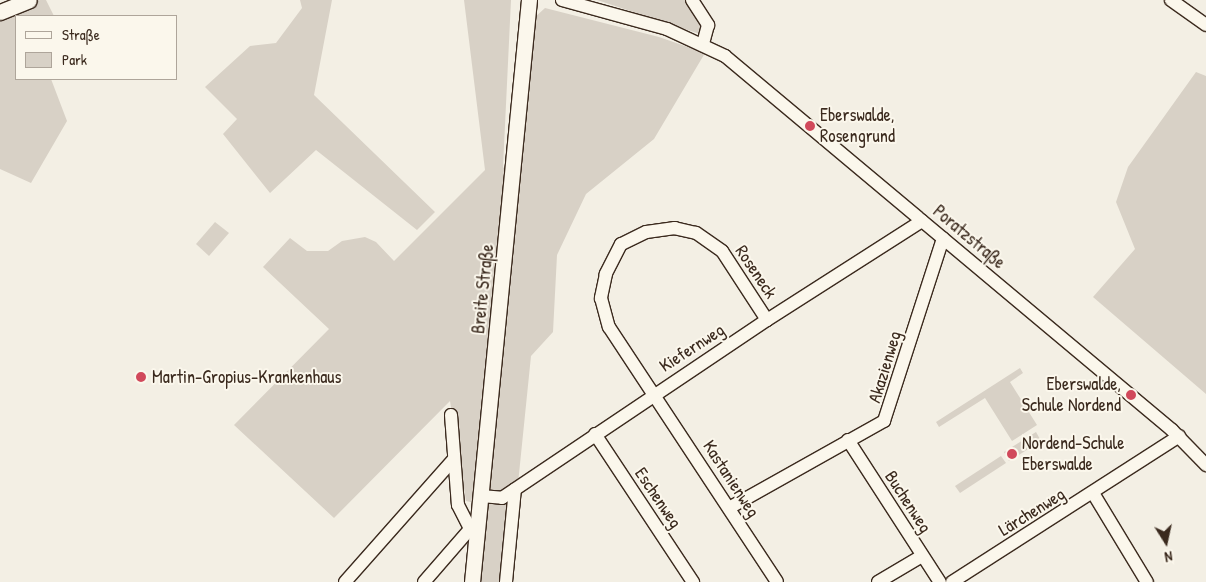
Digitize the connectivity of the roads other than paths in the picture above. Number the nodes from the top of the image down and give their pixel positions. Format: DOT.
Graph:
graph roads {
  1 [pos="29,0"];
  2 [pos="529,0"];
  3 [pos="562,0"];
  4 [pos="692,0"];
  5 [pos="1170,0"];
  6 [pos="0,12"];
  7 [pos="1206,25"];
  8 [pos="703,44"];
  9 [pos="922,220"];
  10 [pos="944,238"];
  11 [pos="767,320"];
  12 [pos="653,395"];
  13 [pos="451,415"];
  14 [pos="595,434"];
  15 [pos="1179,436"];
  16 [pos="848,440"];
  17 [pos="454,459"];
  18 [pos="1206,464"];
  19 [pos="515,489"];
  20 [pos="1094,493"];
  21 [pos="481,496"];
  22 [pos="729,508"];
  23 [pos="474,529"];
  24 [pos="922,556"];
  25 [pos="345,582"];
  26 [pos="424,582"];
  27 [pos="472,582"];
  28 [pos="506,582"];
  29 [pos="693,582"];
  30 [pos="778,582"];
  31 [pos="878,582"];
  32 [pos="940,582"];
  33 [pos="952,582"];
  34 [pos="1147,582"];
  1 -- 6 [label="main road"];
  2 -- 21 [label="main road, Breite Straße"];
  3 -- 8 [label="street, Poratzstraße"];
  4 -- 8 [label="street"];
  5 -- 7 [label="street"];
  8 -- 9 [label="street, Poratzstraße"];
  9 -- 10 [label="street, Poratzstraße"];
  9 -- 11 [label="street, Kiefernweg"];
  10 -- 15 [label="street, Poratzstraße"];
  10 -- 16 [label="street, Akazienweg"];
  11 -- 12 [label="street, Kiefernweg"];
  11 -- 12 [label="street, Roseneck"];
  12 -- 14 [label="street, Kiefernweg"];
  12 -- 22 [label="street, Kastanienweg"];
  13 -- 17 [label="street"];
  14 -- 19 [label="street, Kiefernweg"];
  14 -- 29 [label="street, Eschenweg"];
  15 -- 18 [label="street, Poratzstraße"];
  15 -- 20 [label="street, Lärchenweg"];
  16 -- 22 [label="street, Akazienweg"];
  16 -- 24 [label="street, Buchenweg"];
  17 -- 23 [label="street"];
  17 -- 25 [label="street"];
  19 -- 21 [label="street, Kiefernweg"];
  19 -- 28 [label="street"];
  20 -- 33 [label="street, Lärchenweg"];
  20 -- 34 [label="street"];
  21 -- 23 [label="main road, Breite Straße"];
  22 -- 30 [label="street, Kastanienweg"];
  23 -- 26 [label="street"];
  23 -- 27 [label="main road, Breite Straße"];
  24 -- 31 [label="street"];
  24 -- 32 [label="street, Buchenweg"];
}
